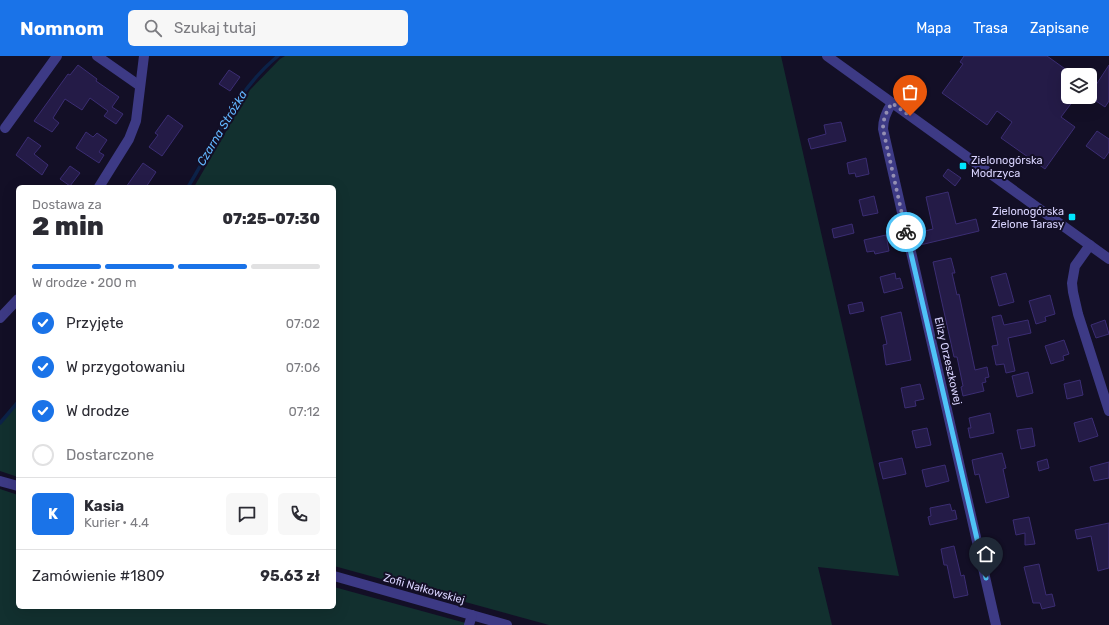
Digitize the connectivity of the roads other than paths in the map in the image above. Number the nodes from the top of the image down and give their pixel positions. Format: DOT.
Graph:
graph roads {
  1 [pos="57,56"];
  2 [pos="97,56"];
  3 [pos="144,56"];
  4 [pos="827,56"];
  5 [pos="140,86"];
  6 [pos="892,103"];
  7 [pos="5,128"];
  8 [pos="100,185"];
  9 [pos="1090,246"];
  10 [pos="1109,259"];
  11 [pos="16,301"];
  12 [pos="0,318"];
  13 [pos="1109,411"];
  14 [pos="0,481"];
  15 [pos="16,485"];
  16 [pos="336,577"];
  17 [pos="471,620"];
  18 [pos="507,625"];
  19 [pos="996,625"];
  1 -- 7 [label="street"];
  2 -- 5 [label="street"];
  3 -- 5 [label="street"];
  4 -- 6 [label="street"];
  5 -- 8 [label="street"];
  6 -- 9 [label="street"];
  6 -- 19 [label="street, Elizy Orzeszkowej"];
  9 -- 10 [label="street"];
  9 -- 13 [label="street"];
  11 -- 12 [label="street"];
  14 -- 15 [label="street"];
  16 -- 17 [label="street, Zofii Nałkowskiej"];
  17 -- 18 [label="street, Zofii Nałkowskiej"];
}
